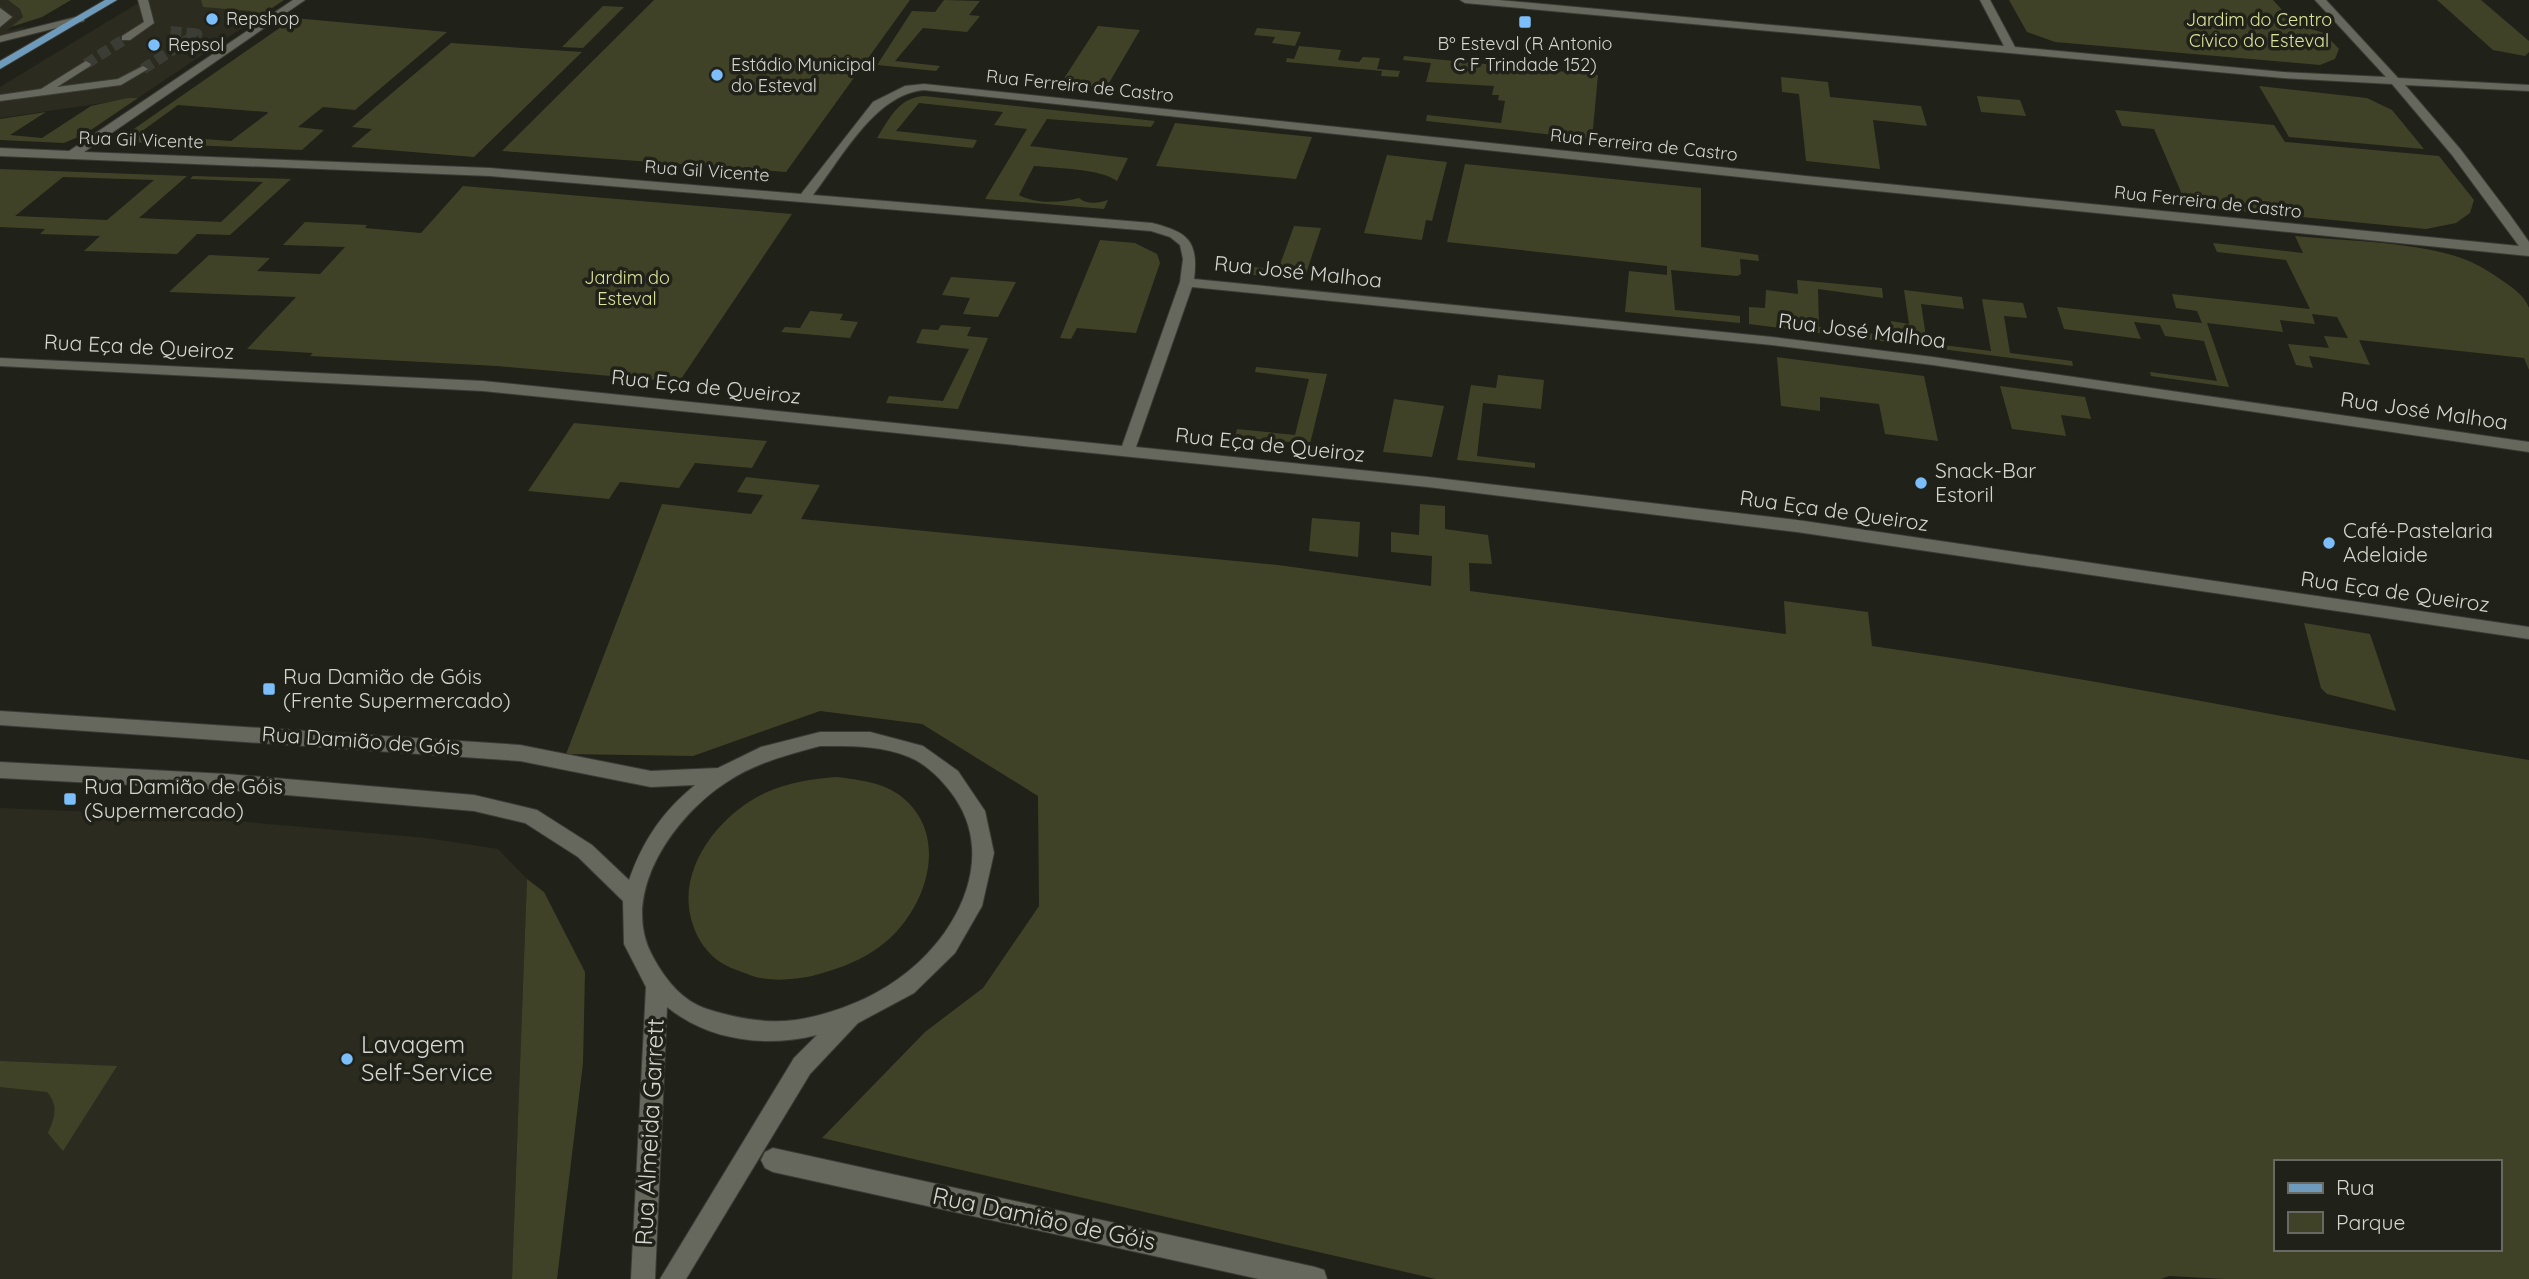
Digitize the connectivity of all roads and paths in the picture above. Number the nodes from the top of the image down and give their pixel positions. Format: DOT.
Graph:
graph roads {
  1 [pos="112,0"];
  2 [pos="143,0"];
  3 [pos="300,0"];
  4 [pos="1465,0"];
  5 [pos="1985,0"];
  6 [pos="2320,0"];
  7 [pos="0,11"];
  8 [pos="80,19"];
  9 [pos="0,24"];
  10 [pos="126,38"];
  11 [pos="0,39"];
  12 [pos="2011,50"];
  13 [pos="86,64"];
  14 [pos="0,66"];
  15 [pos="143,69"];
  16 [pos="2399,82"];
  17 [pos="2529,88"];
  18 [pos="40,92"];
  19 [pos="0,98"];
  20 [pos="0,152"];
  21 [pos="71,155"];
  22 [pos="805,197"];
  23 [pos="2529,252"];
  24 [pos="1187,282"];
  25 [pos="0,362"];
  26 [pos="2529,447"];
  27 [pos="1127,452"];
  28 [pos="2529,633"];
  29 [pos="0,718"];
  30 [pos="0,770"];
  31 [pos="720,776"];
  32 [pos="633,897"];
  33 [pos="657,986"];
  34 [pos="850,1016"];
  35 [pos="773,1160"];
  36 [pos="643,1279"];
  37 [pos="672,1279"];
  38 [pos="1315,1279"];
  1 -- 8 [label="main road"];
  2 -- 10 [label="street"];
  3 -- 21 [label="street"];
  4 -- 12 [label="street"];
  5 -- 12 [label="street"];
  6 -- 16 [label="street"];
  7 -- 9 [label="street"];
  8 -- 11 [label="street"];
  8 -- 14 [label="main road"];
  12 -- 16 [label="street"];
  13 -- 18 [label="street"];
  15 -- 18 [label="street"];
  16 -- 17 [label="street"];
  16 -- 23 [label="street"];
  18 -- 19 [label="street"];
  20 -- 21 [label="street, Rua Gil Vicente"];
  21 -- 22 [label="street, Rua Gil Vicente"];
  22 -- 23 [label="street, Rua Ferreira de Castro"];
  22 -- 24 [label="street, Rua Gil Vicente"];
  24 -- 26 [label="street, Rua José Malhoa"];
  24 -- 27 [label="street, Rua Gil Vicente"];
  25 -- 27 [label="street, Rua Eça de Queiroz"];
  27 -- 28 [label="street, Rua Eça de Queiroz"];
  29 -- 31 [label="street, Rua Damião de Góis"];
  30 -- 32 [label="street"];
  31 -- 32 [label="street"];
  31 -- 34 [label="street"];
  32 -- 33 [label="street"];
  33 -- 34 [label="street"];
  33 -- 36 [label="street, Rua Almeida Garrett"];
  34 -- 37 [label="street, Rua Almeida Garrett"];
  35 -- 38 [label="street, Rua Damião de Góis"];
}
